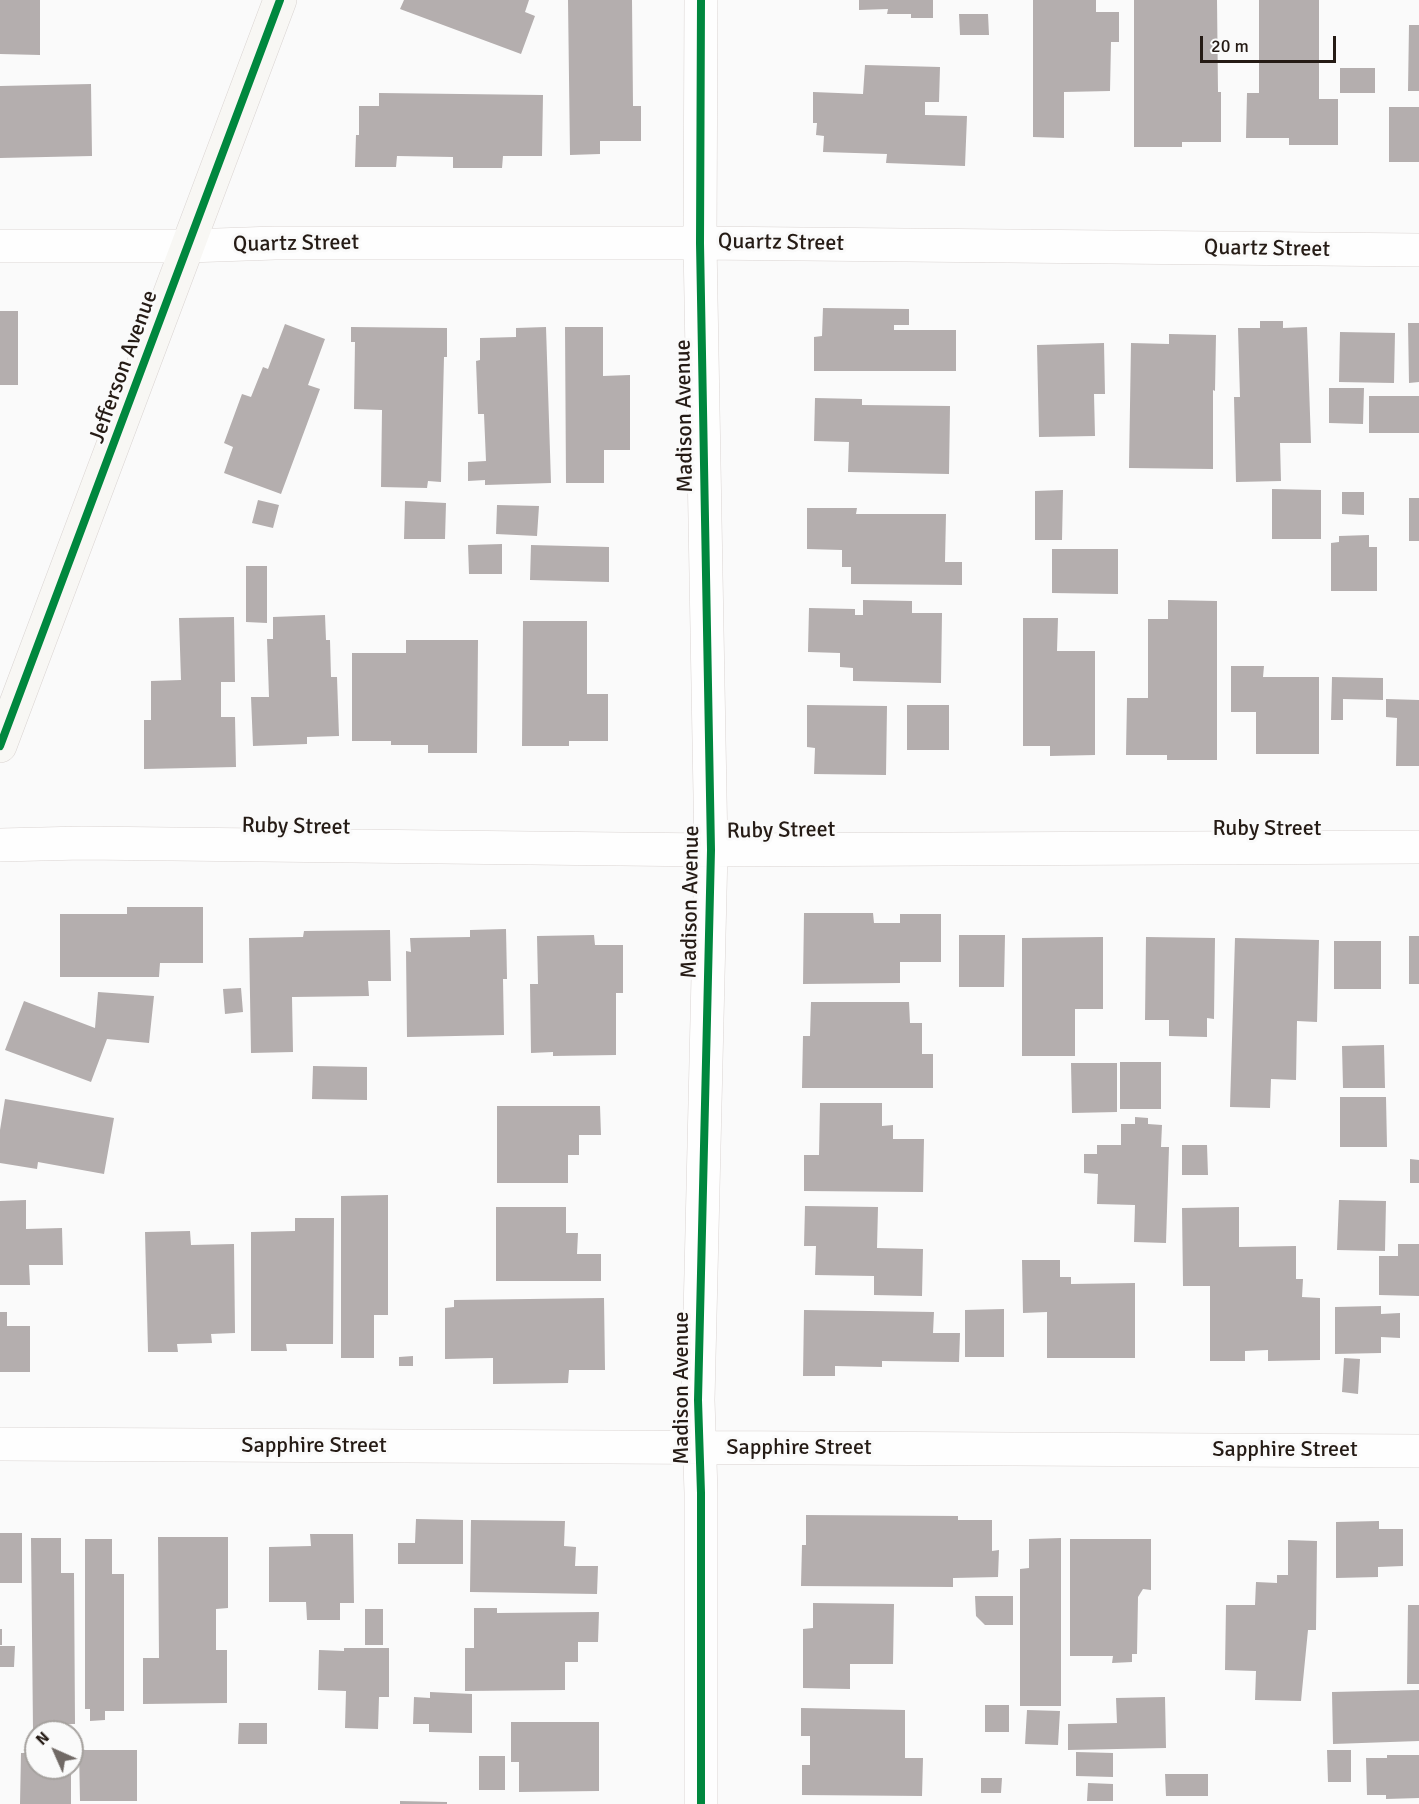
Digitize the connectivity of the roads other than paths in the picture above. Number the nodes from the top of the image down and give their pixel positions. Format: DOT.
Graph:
graph roads {
  1 [pos="280,0"];
  2 [pos="701,0"];
  3 [pos="700,243"];
  4 [pos="0,246"];
  5 [pos="188,246"];
  6 [pos="1419,250"];
  7 [pos="0,746"];
  8 [pos="0,845"];
  9 [pos="1419,847"];
  10 [pos="711,849"];
  11 [pos="0,1444"];
  12 [pos="700,1447"];
  13 [pos="1419,1451"];
  14 [pos="701,1804"];
  1 -- 5 [label="main road, Jefferson Avenue"];
  2 -- 3 [label="street, Madison Avenue"];
  3 -- 5 [label="street, Quartz Street"];
  3 -- 6 [label="street, Quartz Street"];
  3 -- 10 [label="street, Madison Avenue"];
  4 -- 5 [label="street, Quartz Street"];
  5 -- 7 [label="main road, Jefferson Avenue"];
  8 -- 10 [label="street, Ruby Street"];
  9 -- 10 [label="street, Ruby Street"];
  10 -- 12 [label="street, Madison Avenue"];
  11 -- 12 [label="street, Sapphire Street"];
  12 -- 13 [label="street, Sapphire Street"];
  12 -- 14 [label="street, Madison Avenue"];
}
